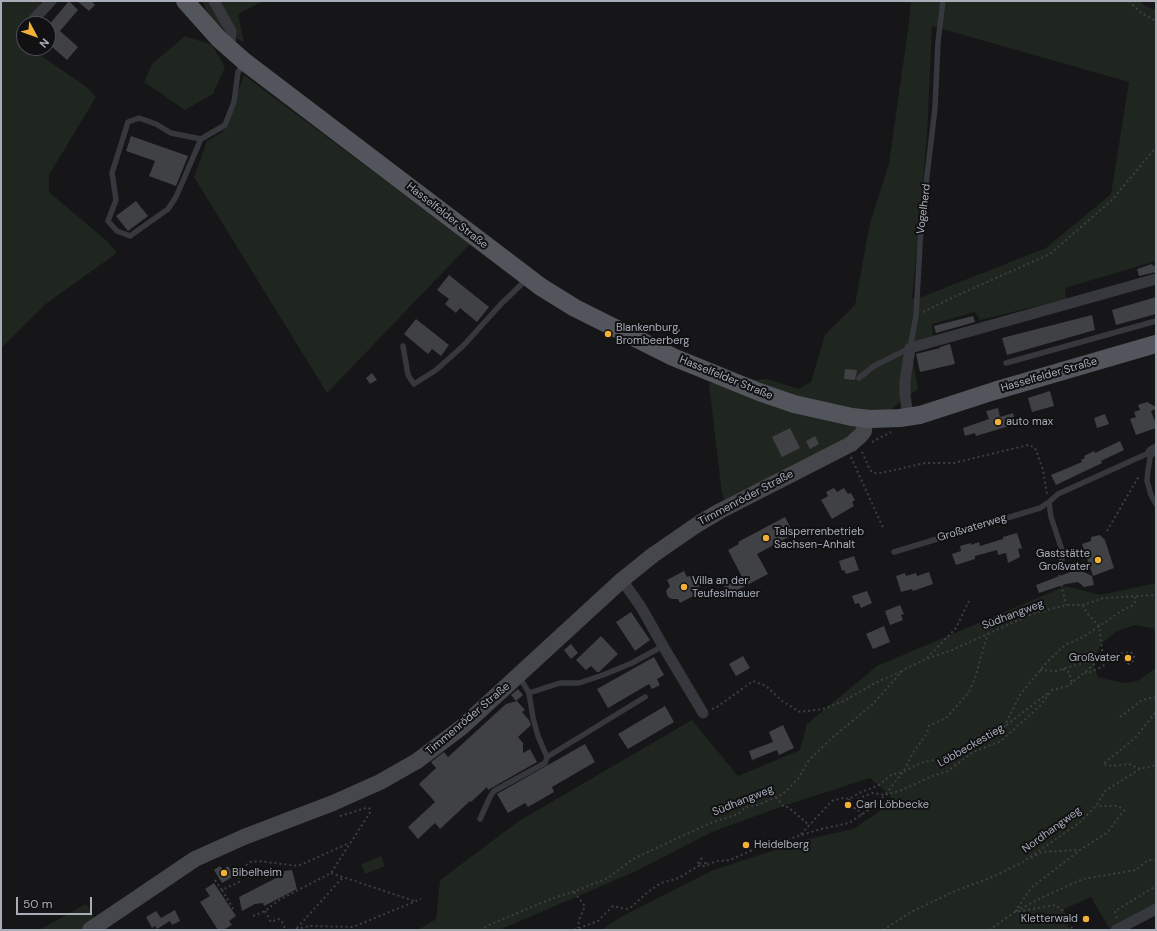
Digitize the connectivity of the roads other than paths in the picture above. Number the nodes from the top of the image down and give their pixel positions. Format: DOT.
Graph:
graph roads {
  1 [pos="51,1"];
  2 [pos="185,1"];
  3 [pos="214,1"];
  4 [pos="943,1"];
  5 [pos="37,16"];
  6 [pos="230,48"];
  7 [pos="245,62"];
  8 [pos="201,139"];
  9 [pos="528,278"];
  10 [pos="1156,279"];
  11 [pos="1156,321"];
  12 [pos="1156,344"];
  13 [pos="403,346"];
  14 [pos="910,348"];
  15 [pos="1006,363"];
  16 [pos="859,378"];
  17 [pos="908,417"];
  18 [pos="865,419"];
  19 [pos="1153,450"];
  20 [pos="1049,502"];
  21 [pos="1156,504"];
  22 [pos="894,552"];
  23 [pos="1056,568"];
  24 [pos="622,580"];
  25 [pos="663,646"];
  26 [pos="517,677"];
  27 [pos="529,693"];
  28 [pos="646,698"];
  29 [pos="703,713"];
  30 [pos="547,757"];
  31 [pos="480,819"];
  32 [pos="1156,909"];
  33 [pos="1118,929"];
  34 [pos="90,930"];
  1 -- 5 [label="street"];
  2 -- 6 [label="main road, Hasselfelder Straße"];
  3 -- 6 [label="street"];
  4 -- 14 [label="lane, Vogelherd"];
  6 -- 7 [label="main road, Hasselfelder Straße"];
  7 -- 8 [label="lane"];
  7 -- 9 [label="main road, Hasselfelder Straße"];
  8 -- 8 [label="lane"];
  9 -- 13 [label="lane"];
  9 -- 18 [label="main road, Hasselfelder Straße"];
  10 -- 14 [label="street"];
  11 -- 15 [label="lane"];
  12 -- 17 [label="main road, Hasselfelder Straße"];
  14 -- 16 [label="lane"];
  14 -- 17 [label="street, Vogelherd"];
  17 -- 18 [label="main road, Hasselfelder Straße"];
  18 -- 24 [label="main road, Timmenröder Straße"];
  19 -- 20 [label="lane, Großvaterweg"];
  19 -- 21 [label="lane, Großvaterweg"];
  20 -- 22 [label="lane, Großvaterweg"];
  20 -- 23 [label="lane"];
  24 -- 25 [label="street"];
  24 -- 26 [label="main road, Timmenröder Straße"];
  25 -- 27 [label="lane"];
  25 -- 29 [label="street"];
  26 -- 27 [label="lane"];
  26 -- 34 [label="main road, Timmenröder Straße"];
  27 -- 30 [label="lane"];
  28 -- 30 [label="lane"];
  30 -- 31 [label="lane"];
  32 -- 33 [label="street"];
}
